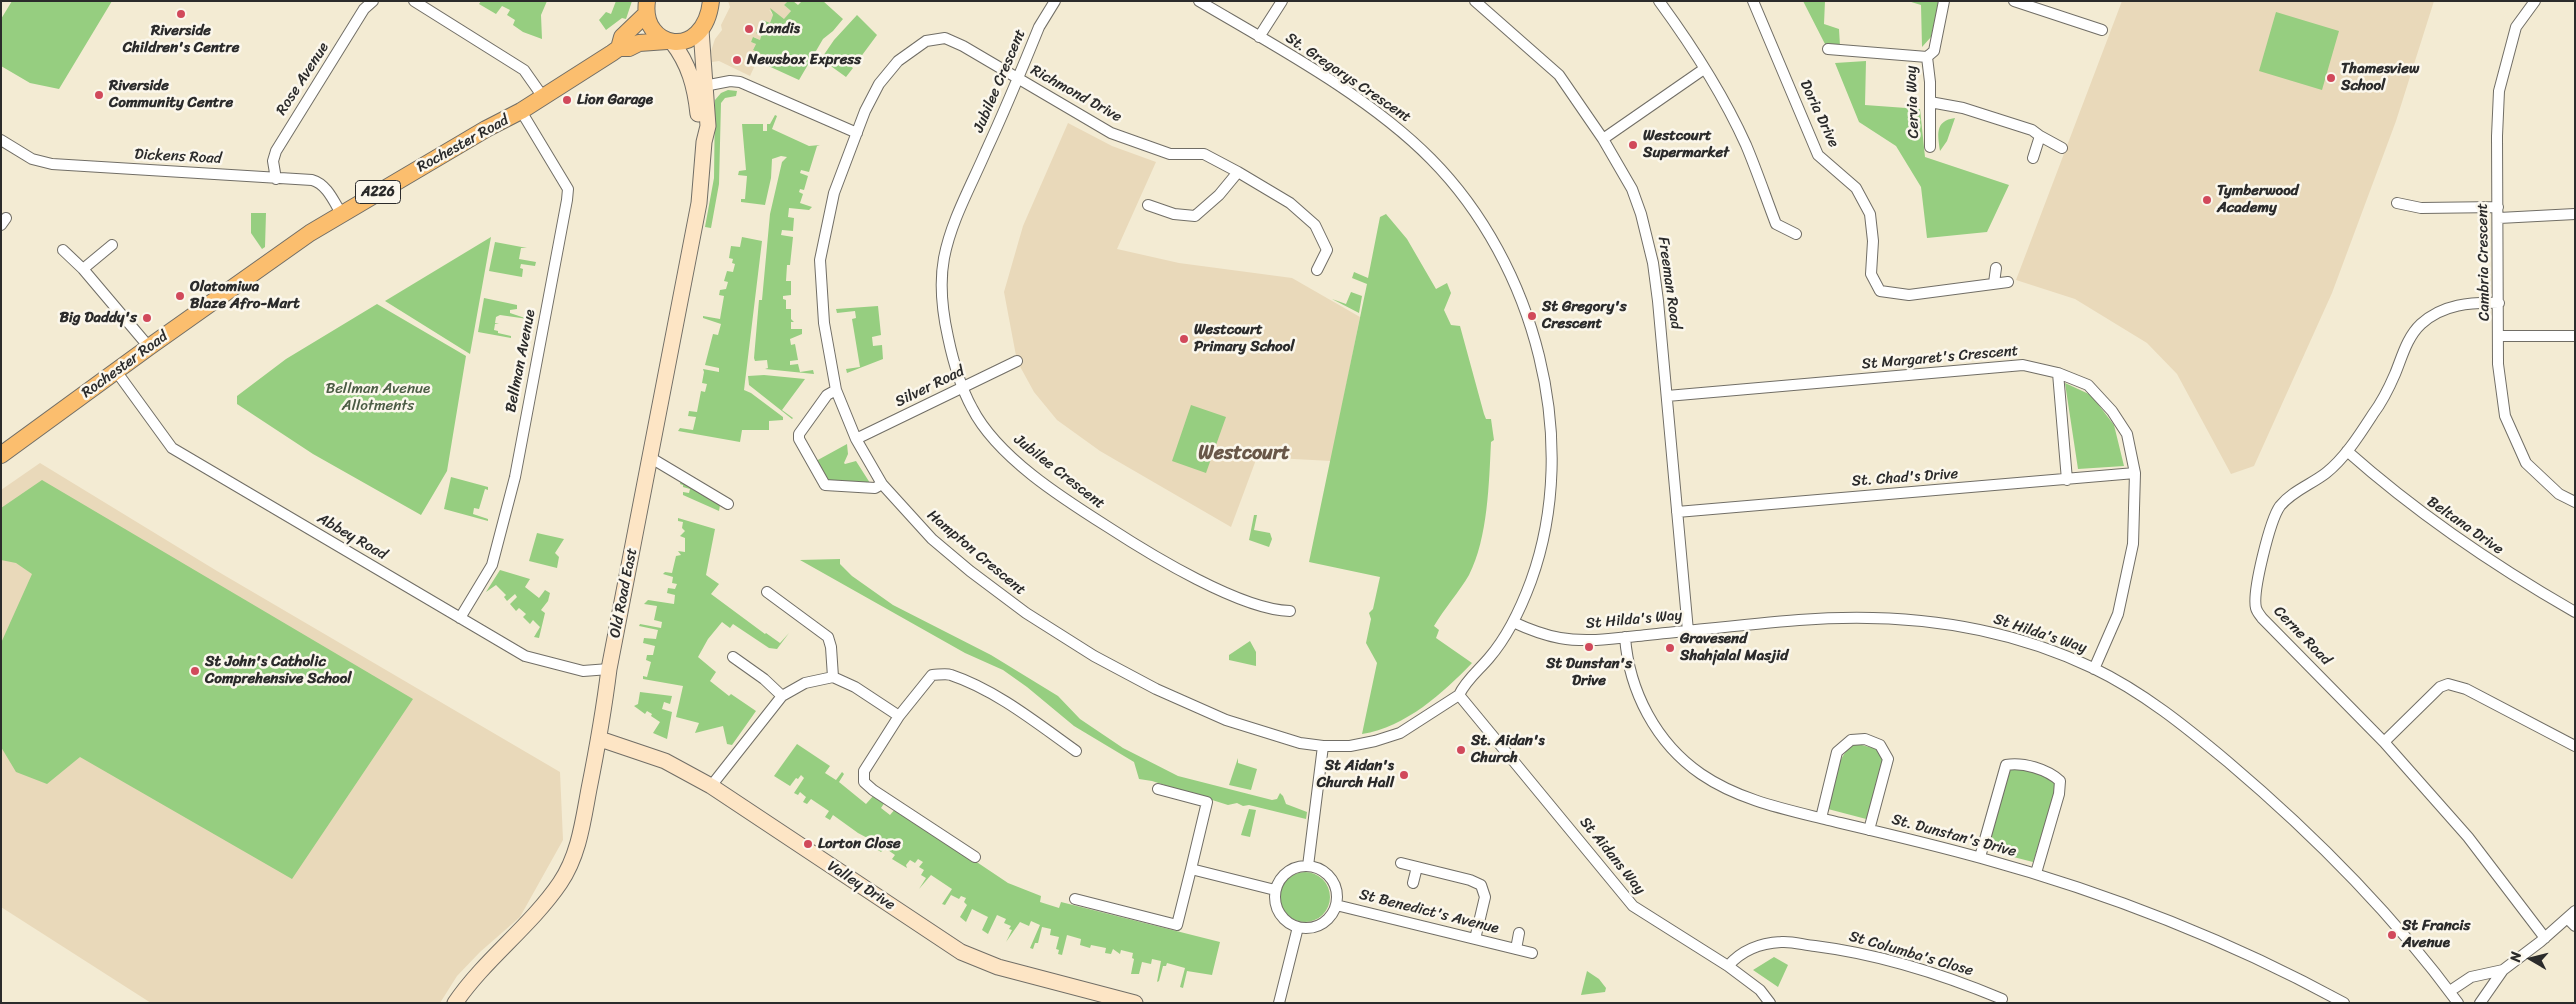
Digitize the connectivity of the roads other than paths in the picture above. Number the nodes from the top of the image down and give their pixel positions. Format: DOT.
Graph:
graph roads {
  1 [pos="373,1"];
  2 [pos="414,1"];
  3 [pos="711,1"];
  4 [pos="1055,1"];
  5 [pos="1200,1"];
  6 [pos="1282,1"];
  7 [pos="1475,1"];
  8 [pos="1659,1"];
  9 [pos="1753,1"];
  10 [pos="1944,1"];
  11 [pos="2014,1"];
  12 [pos="2535,1"];
  13 [pos="646,8"];
  14 [pos="701,30"];
  15 [pos="2102,30"];
  16 [pos="1259,37"];
  17 [pos="669,41"];
  18 [pos="619,48"];
  19 [pos="1828,49"];
  20 [pos="1926,57"];
  21 [pos="1704,69"];
  22 [pos="1018,78"];
  23 [pos="700,86"];
  24 [pos="543,97"];
  25 [pos="1930,102"];
  26 [pos="521,111"];
  27 [pos="856,133"];
  28 [pos="2040,136"];
  29 [pos="1603,139"];
  30 [pos="1,140"];
  31 [pos="1930,146"];
  32 [pos="2062,148"];
  33 [pos="2033,158"];
  34 [pos="1238,172"];
  35 [pos="276,179"];
  36 [pos="2397,203"];
  37 [pos="1148,205"];
  38 [pos="2498,207"];
  39 [pos="2575,214"];
  40 [pos="342,215"];
  41 [pos="2499,218"];
  42 [pos="1796,234"];
  43 [pos="112,245"];
  44 [pos="63,250"];
  45 [pos="1996,268"];
  46 [pos="83,269"];
  47 [pos="1317,270"];
  48 [pos="2008,282"];
  49 [pos="1994,283"];
  50 [pos="2499,303"];
  51 [pos="2500,336"];
  52 [pos="2575,336"];
  53 [pos="149,346"];
  54 [pos="1017,361"];
  55 [pos="116,371"];
  56 [pos="2058,373"];
  57 [pos="963,387"];
  58 [pos="836,390"];
  59 [pos="1667,396"];
  60 [pos="856,439"];
  61 [pos="2347,451"];
  62 [pos="1,455"];
  63 [pos="651,458"];
  64 [pos="2135,473"];
  65 [pos="2067,480"];
  66 [pos="882,484"];
  67 [pos="2575,502"];
  68 [pos="728,504"];
  69 [pos="1677,512"];
  70 [pos="766,592"];
  71 [pos="1290,611"];
  72 [pos="2575,612"];
  73 [pos="460,618"];
  74 [pos="1513,622"];
  75 [pos="1688,631"];
  76 [pos="1625,637"];
  77 [pos="733,657"];
  78 [pos="609,669"];
  79 [pos="2094,669"];
  80 [pos="833,677"];
  81 [pos="1459,695"];
  82 [pos="782,696"];
  83 [pos="899,716"];
  84 [pos="600,739"];
  85 [pos="2384,742"];
  86 [pos="1323,746"];
  87 [pos="2575,746"];
  88 [pos="1076,751"];
  89 [pos="711,786"];
  90 [pos="1158,789"];
  91 [pos="1821,818"];
  92 [pos="1869,830"];
  93 [pos="975,857"];
  94 [pos="1980,857"];
  95 [pos="1401,863"];
  96 [pos="1308,866"];
  97 [pos="1417,867"];
  98 [pos="1191,869"];
  99 [pos="2036,873"];
  100 [pos="1413,883"];
  101 [pos="1275,890"];
  102 [pos="1074,900"];
  103 [pos="1336,905"];
  104 [pos="2575,910"];
  105 [pos="2571,922"];
  106 [pos="1298,927"];
  107 [pos="1520,932"];
  108 [pos="2545,938"];
  109 [pos="1475,939"];
  110 [pos="1516,949"];
  111 [pos="1532,952"];
  112 [pos="1728,966"];
  113 [pos="2503,970"];
  114 [pos="2450,991"];
  115 [pos="2002,999"];
  116 [pos="454,1003"];
  117 [pos="1135,1003"];
  118 [pos="1280,1003"];
  119 [pos="1770,1003"];
  120 [pos="2344,1003"];
  121 [pos="2458,1003"];
  122 [pos="2480,1003"];
  1 -- 35 [label="street, Rose Avenue"];
  2 -- 24 [label="street"];
  3 -- 14 [label="main road"];
  4 -- 22 [label="street, Jubilee Crescent"];
  5 -- 16 [label="street, St. Gregorys Crescent"];
  6 -- 16 [label="street"];
  7 -- 29 [label="street, Freeman Road"];
  8 -- 21 [label="street"];
  9 -- 49 [label="street, Doria Drive"];
  10 -- 20 [label="street, Cervia Way"];
  11 -- 15 [label="street"];
  12 -- 38 [label="street, Cambria Crescent"];
  13 -- 17 [label="main road, A226"];
  13 -- 18 [label="main road, Rochester Road / A226"];
  14 -- 17 [label="main road"];
  14 -- 23 [label="main road, Old Road East"];
  16 -- 74 [label="street, St. Gregorys Crescent"];
  17 -- 18 [label="main road"];
  17 -- 23 [label="main road, Old Road East"];
  18 -- 24 [label="main road, Rochester Road / A226"];
  19 -- 20 [label="street"];
  20 -- 25 [label="street, Cervia Way"];
  21 -- 29 [label="street"];
  21 -- 42 [label="street"];
  22 -- 27 [label="street, Hampton Crescent"];
  22 -- 34 [label="street, Richmond Drive"];
  22 -- 57 [label="street, Jubilee Crescent"];
  23 -- 27 [label="street"];
  23 -- 63 [label="main road, Old Road East"];
  24 -- 26 [label="main road, Rochester Road / A226"];
  25 -- 28 [label="street"];
  25 -- 31 [label="street, Cervia Way"];
  26 -- 40 [label="main road, Rochester Road / A226"];
  26 -- 73 [label="street, Bellman Avenue"];
  27 -- 58 [label="street, Hampton Crescent"];
  28 -- 32 [label="street"];
  28 -- 33 [label="street"];
  29 -- 59 [label="street, Freeman Road"];
  30 -- 35 [label="street, Dickens Road"];
  34 -- 37 [label="street"];
  34 -- 47 [label="street, Richmond Drive"];
  35 -- 40 [label="street, Dickens Road"];
  36 -- 38 [label="street"];
  38 -- 41 [label="street, Cambria Crescent"];
  39 -- 41 [label="street"];
  40 -- 53 [label="main road, Rochester Road / A226"];
  41 -- 50 [label="street, Cambria Crescent"];
  43 -- 46 [label="street"];
  44 -- 46 [label="street"];
  45 -- 49 [label="street"];
  46 -- 53 [label="street"];
  48 -- 49 [label="street, Doria Drive"];
  50 -- 51 [label="street, Cambria Crescent"];
  50 -- 61 [label="street, Cerne Road"];
  51 -- 52 [label="street"];
  51 -- 67 [label="street, Cambria Crescent"];
  53 -- 55 [label="main road, Rochester Road / A226"];
  54 -- 57 [label="street, Silver Road"];
  55 -- 62 [label="main road, Rochester Road / A226"];
  55 -- 73 [label="street, Abbey Road"];
  56 -- 59 [label="street, St Margaret's Crescent"];
  56 -- 64 [label="street, St Margaret's Crescent"];
  56 -- 65 [label="street"];
  57 -- 60 [label="street, Silver Road"];
  57 -- 71 [label="street, Jubilee Crescent"];
  58 -- 60 [label="street, Hampton Crescent"];
  58 -- 66 [label="street"];
  59 -- 69 [label="street, Freeman Road"];
  60 -- 66 [label="street, Hampton Crescent"];
  61 -- 72 [label="street, Beltana Drive"];
  61 -- 85 [label="street, Cerne Road"];
  63 -- 68 [label="street"];
  63 -- 78 [label="main road, Old Road East"];
  64 -- 65 [label="street, St. Chad's Drive"];
  64 -- 79 [label="street, St Margaret's Crescent"];
  65 -- 69 [label="street, St. Chad's Drive"];
  66 -- 86 [label="street, Hampton Crescent"];
  69 -- 75 [label="street, Freeman Road"];
  70 -- 80 [label="street"];
  73 -- 78 [label="street, Abbey Road"];
  74 -- 76 [label="street, St Hilda's Way"];
  74 -- 81 [label="street, St. Gregorys Crescent"];
  75 -- 76 [label="street, St Hilda's Way"];
  75 -- 79 [label="street, St Hilda's Way"];
  76 -- 91 [label="street, St. Dunstan's Drive"];
  77 -- 82 [label="street"];
  78 -- 84 [label="main road, Old Road East"];
  79 -- 114 [label="street, St Hilda's Way"];
  80 -- 82 [label="street"];
  80 -- 83 [label="street"];
  81 -- 86 [label="street"];
  81 -- 112 [label="street, St Aidans Way"];
  82 -- 89 [label="street"];
  83 -- 88 [label="street"];
  83 -- 93 [label="street"];
  84 -- 89 [label="main road, Valley Drive"];
  84 -- 116 [label="main road, Old Road East"];
  85 -- 87 [label="street"];
  85 -- 108 [label="street, Cerne Road"];
  86 -- 96 [label="street"];
  89 -- 117 [label="main road, Valley Drive"];
  90 -- 98 [label="street"];
  91 -- 92 [label="street, St. Dunstan's Drive"];
  91 -- 92 [label="street"];
  92 -- 94 [label="street, St. Dunstan's Drive"];
  94 -- 99 [label="street, St. Dunstan's Drive"];
  94 -- 99 [label="street"];
  95 -- 97 [label="street"];
  96 -- 101 [label="street"];
  96 -- 103 [label="street, St Benedict's Avenue"];
  97 -- 100 [label="street"];
  97 -- 109 [label="street"];
  98 -- 101 [label="street"];
  98 -- 102 [label="street"];
  99 -- 120 [label="street, St. Dunstan's Drive"];
  101 -- 106 [label="street"];
  103 -- 106 [label="street, St Benedict's Avenue"];
  103 -- 109 [label="street, St Benedict's Avenue"];
  104 -- 105 [label="street"];
  105 -- 108 [label="street"];
  106 -- 118 [label="street"];
  107 -- 110 [label="street, St Benedict's Avenue"];
  108 -- 113 [label="street"];
  109 -- 110 [label="street, St Benedict's Avenue"];
  110 -- 111 [label="street, St Benedict's Avenue"];
  112 -- 115 [label="street, St Columba's Close"];
  112 -- 119 [label="street, St Aidans Way"];
  113 -- 114 [label="street"];
  113 -- 122 [label="street"];
  114 -- 121 [label="street, St Hilda's Way"];
}
